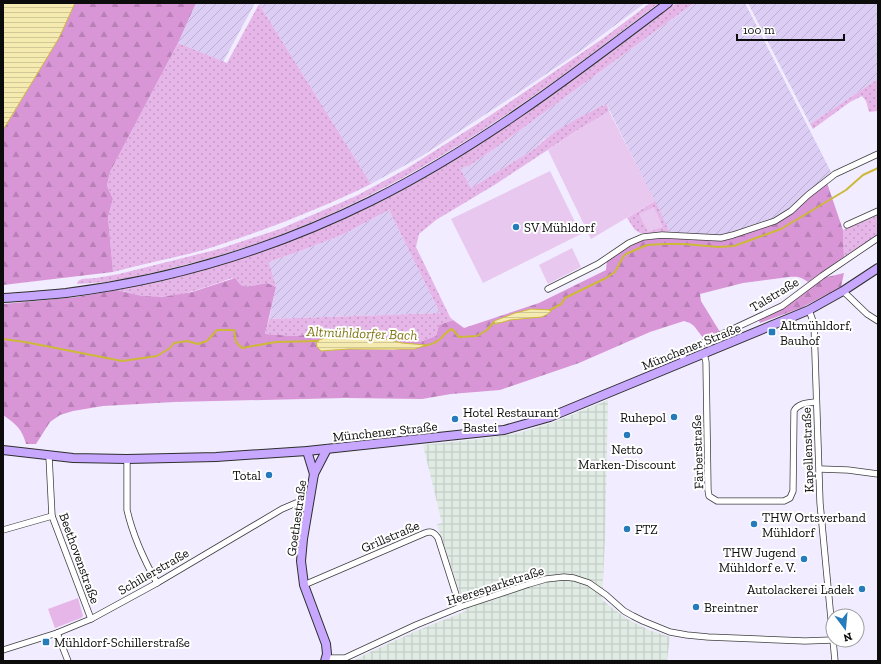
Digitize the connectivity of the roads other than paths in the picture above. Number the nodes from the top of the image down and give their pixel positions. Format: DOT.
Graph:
graph roads {
  1 [pos="668,3"];
  2 [pos="878,154"];
  3 [pos="878,211"];
  4 [pos="847,225"];
  5 [pos="878,238"];
  6 [pos="878,268"];
  7 [pos="548,289"];
  8 [pos="843,291"];
  9 [pos="3,298"];
  10 [pos="809,310"];
  11 [pos="878,321"];
  12 [pos="704,354"];
  13 [pos="683,362"];
  14 [pos="816,402"];
  15 [pos="327,449"];
  16 [pos="3,450"];
  17 [pos="308,451"];
  18 [pos="49,456"];
  19 [pos="127,459"];
  20 [pos="820,469"];
  21 [pos="314,474"];
  22 [pos="878,474"];
  23 [pos="309,502"];
  24 [pos="52,516"];
  25 [pos="3,530"];
  26 [pos="157,583"];
  27 [pos="304,585"];
  28 [pos="460,607"];
  29 [pos="829,608"];
  30 [pos="90,619"];
  31 [pos="57,633"];
  32 [pos="825,640"];
  33 [pos="833,648"];
  34 [pos="3,650"];
  35 [pos="326,659"];
  36 [pos="68,661"];
  37 [pos="835,661"];
  1 -- 9 [label="street"];
  2 -- 7 [label="street"];
  3 -- 4 [label="street"];
  5 -- 13 [label="street, Talstraße"];
  6 -- 8 [label="street, Münchener Straße"];
  8 -- 10 [label="street, Münchener Straße"];
  8 -- 11 [label="street"];
  10 -- 12 [label="street, Münchener Straße"];
  10 -- 14 [label="street, Kapellenstraße"];
  12 -- 13 [label="street, Münchener Straße"];
  12 -- 14 [label="street, Färberstraße"];
  13 -- 15 [label="street, Münchener Straße"];
  14 -- 20 [label="street, Kapellenstraße"];
  15 -- 17 [label="street, Münchener Straße"];
  15 -- 21 [label="street, Goethestraße"];
  16 -- 18 [label="street, Münchener Straße"];
  17 -- 19 [label="street, Münchener Straße"];
  17 -- 21 [label="street, Goethestraße"];
  18 -- 19 [label="street, Münchener Straße"];
  18 -- 24 [label="street, Beethovenstraße"];
  19 -- 26 [label="street"];
  20 -- 22 [label="street"];
  20 -- 29 [label="street, Kapellenstraße"];
  21 -- 23 [label="street, Goethestraße"];
  23 -- 26 [label="street, Schillerstraße"];
  23 -- 27 [label="street, Goethestraße"];
  24 -- 25 [label="street"];
  24 -- 30 [label="street, Beethovenstraße"];
  26 -- 30 [label="street, Schillerstraße"];
  27 -- 28 [label="street, Grillstraße"];
  27 -- 35 [label="street, Goethestraße"];
  28 -- 32 [label="street, Heeresparkstraße"];
  28 -- 35 [label="street, Heeresparkstraße"];
  30 -- 31 [label="street, Schillerstraße"];
  31 -- 34 [label="street, Schillerstraße"];
  31 -- 36 [label="street"];
  33 -- 37 [label="street, Kapellenstraße"];
}
